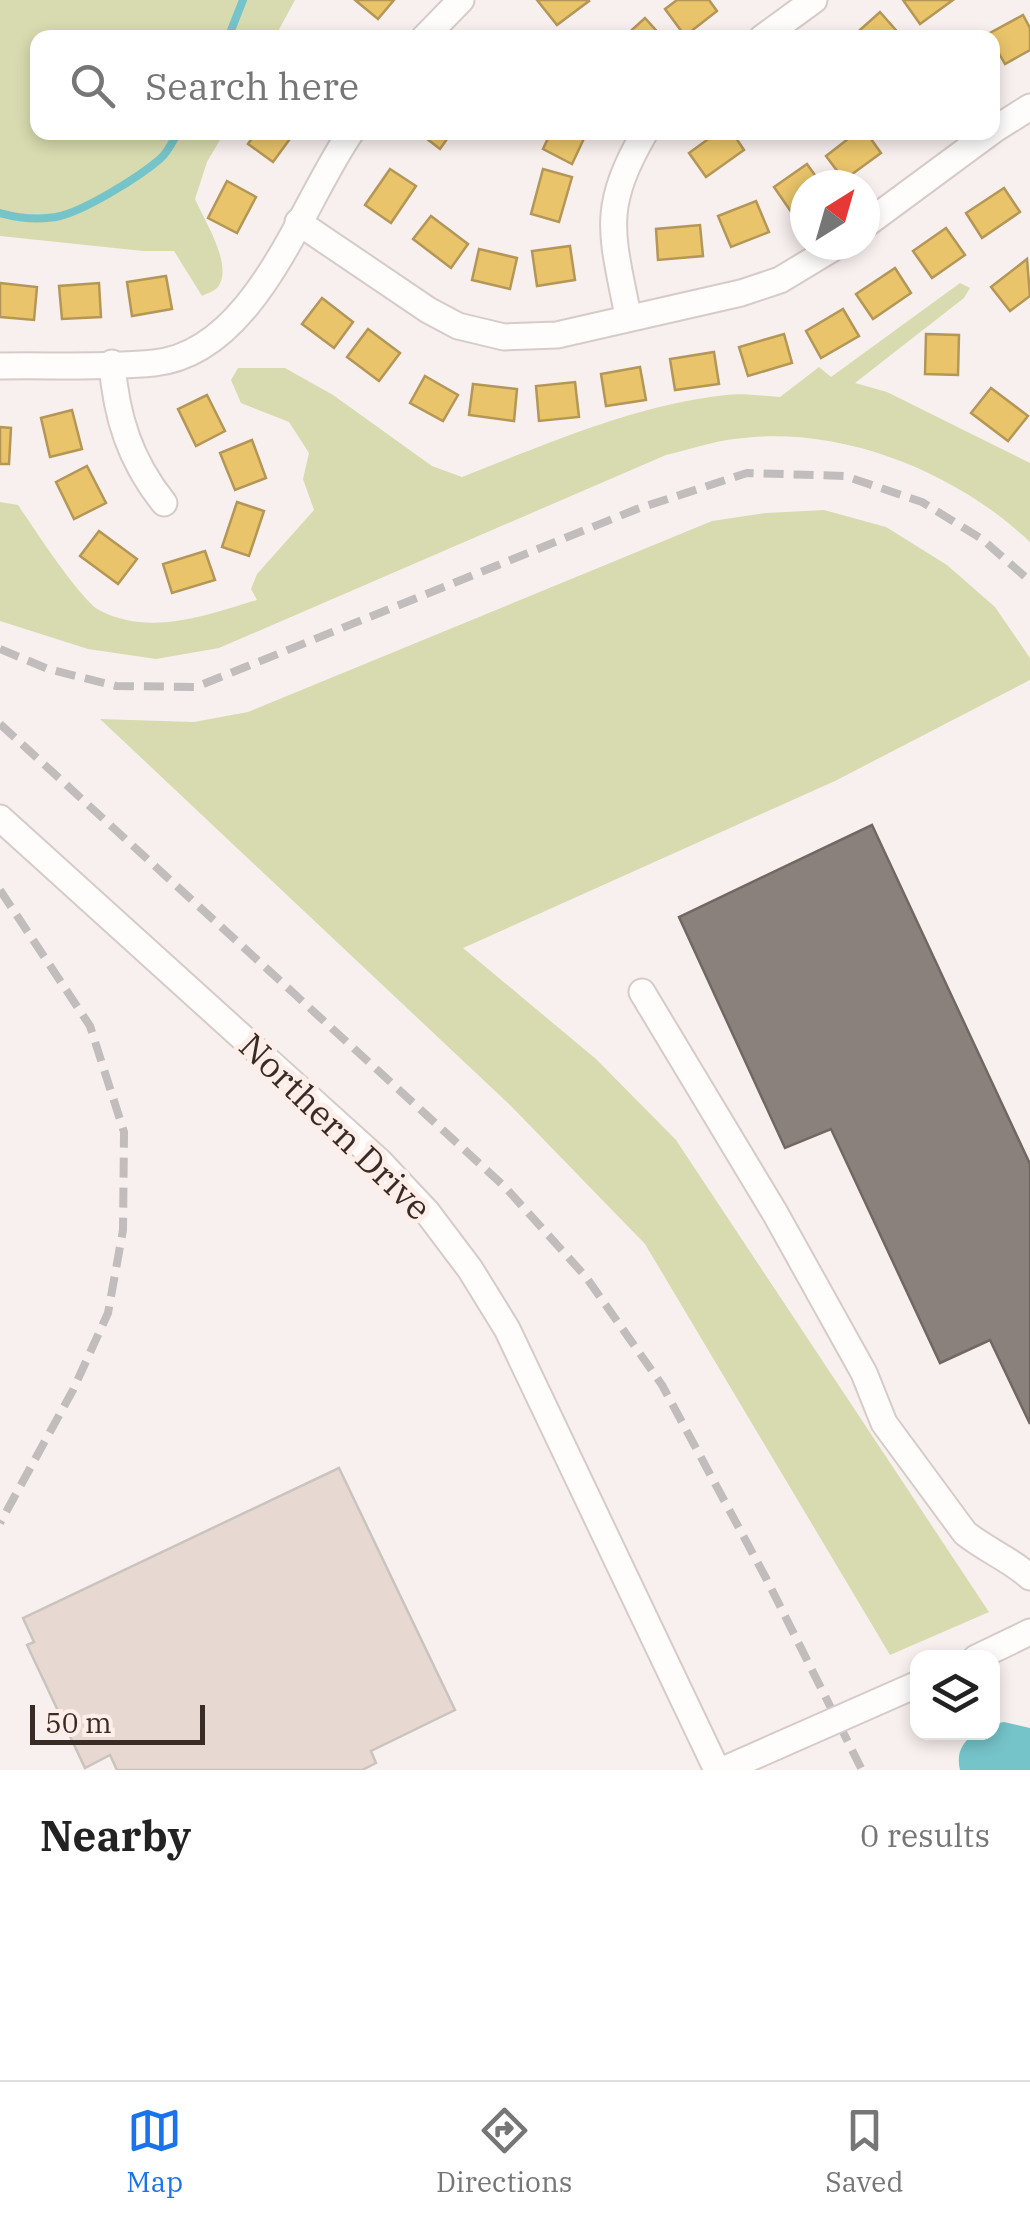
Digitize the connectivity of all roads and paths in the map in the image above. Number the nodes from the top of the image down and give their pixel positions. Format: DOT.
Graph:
graph roads {
  1 [pos="461,0"];
  2 [pos="814,0"];
  3 [pos="432,30"];
  4 [pos="773,30"];
  5 [pos="1030,107"];
  6 [pos="1000,127"];
  7 [pos="346,140"];
  8 [pos="640,140"];
  9 [pos="981,140"];
  10 [pos="880,214"];
  11 [pos="298,222"];
  12 [pos="813,260"];
  13 [pos="628,316"];
  14 [pos="112,363"];
  15 [pos="0,366"];
  16 [pos="164,503"];
  17 [pos="0,818"];
  18 [pos="642,992"];
  19 [pos="1030,1577"];
  20 [pos="1030,1632"];
  21 [pos="993,1650"];
  22 [pos="910,1688"];
  23 [pos="720,1770"];
  1 -- 3 [label="street"];
  2 -- 4 [label="street"];
  5 -- 6 [label="street"];
  7 -- 11 [label="street"];
  8 -- 13 [label="street"];
  9 -- 10 [label="street"];
  11 -- 13 [label="street"];
  11 -- 14 [label="street"];
  12 -- 13 [label="street"];
  14 -- 15 [label="street"];
  14 -- 16 [label="street"];
  17 -- 23 [label="street, Northern Drive"];
  18 -- 19 [label="street"];
  20 -- 21 [label="street"];
  22 -- 23 [label="street, bridge"];
}
